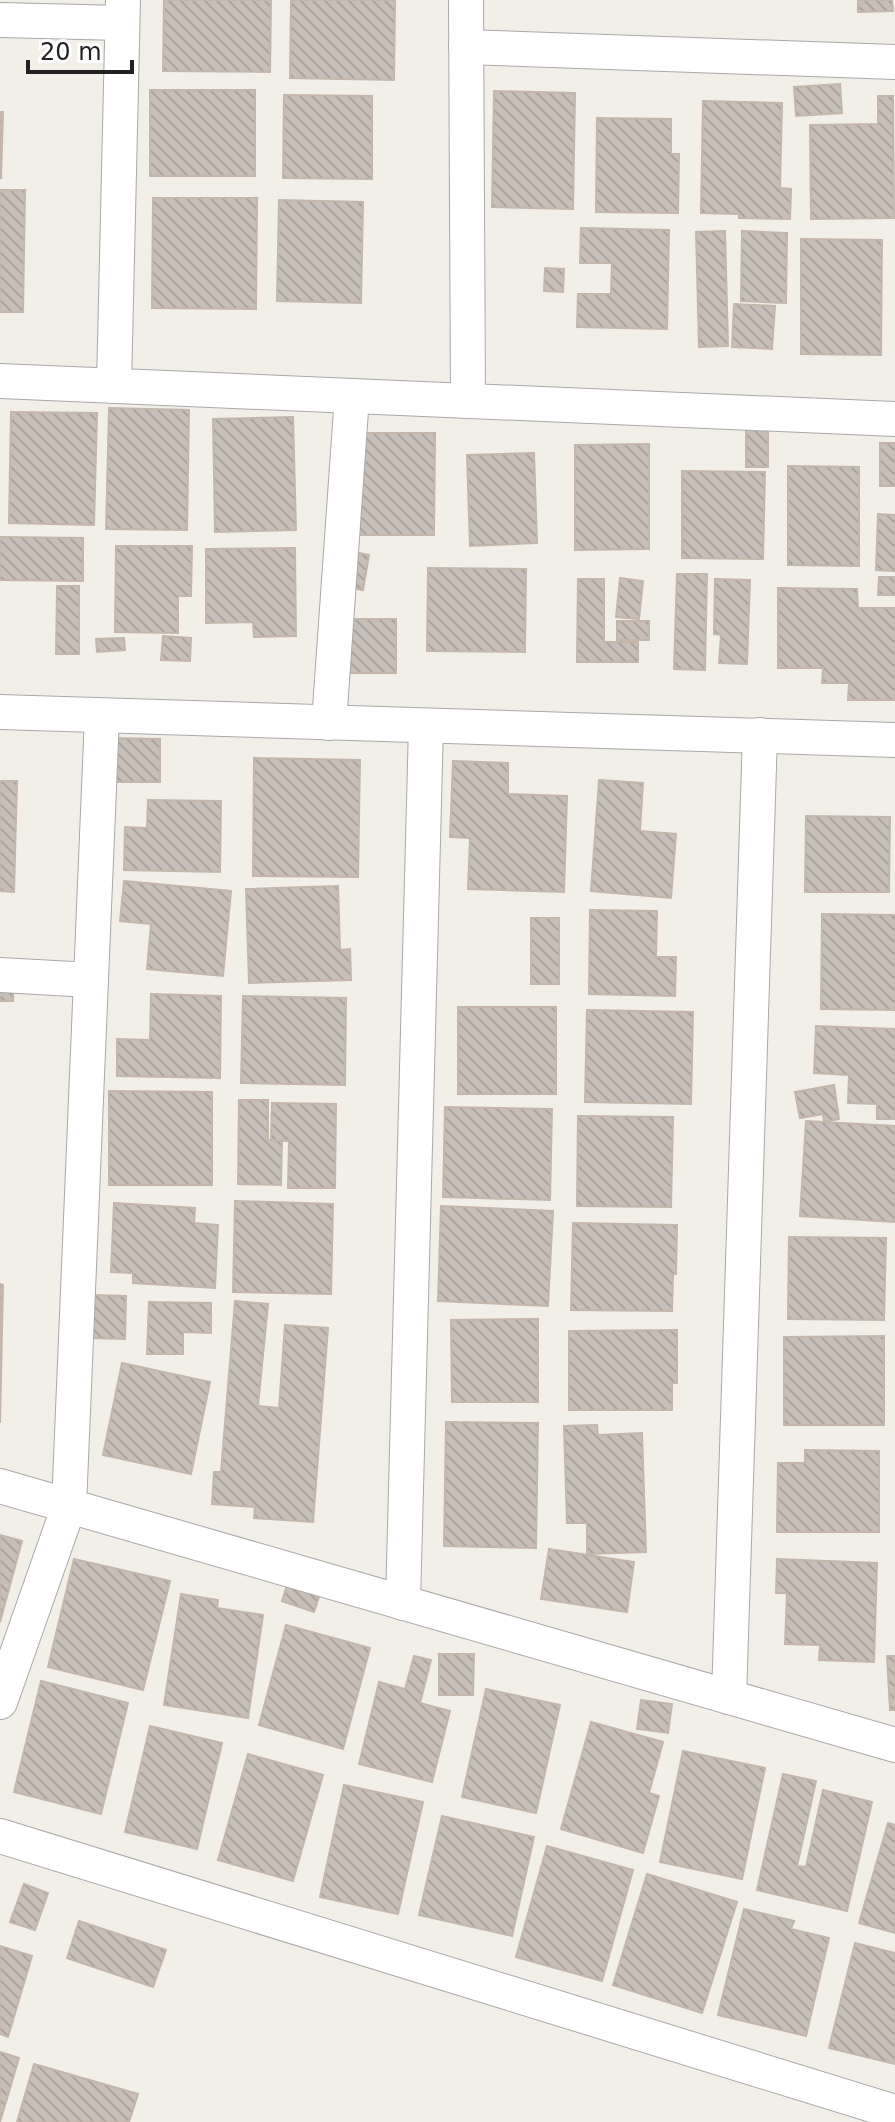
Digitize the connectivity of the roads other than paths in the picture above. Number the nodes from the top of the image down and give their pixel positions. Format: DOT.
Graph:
graph roads {
  1 [pos="466,0"];
  2 [pos="122,11"];
  3 [pos="0,20"];
  4 [pos="466,47"];
  5 [pos="895,62"];
  6 [pos="0,381"];
  7 [pos="114,386"];
  8 [pos="352,396"];
  9 [pos="468,401"];
  10 [pos="895,419"];
  11 [pos="0,712"];
  12 [pos="102,716"];
  13 [pos="329,723"];
  14 [pos="426,726"];
  15 [pos="760,735"];
  16 [pos="895,740"];
  17 [pos="0,975"];
  18 [pos="91,980"];
  19 [pos="0,1486"];
  20 [pos="69,1506"];
  21 [pos="403,1603"];
  22 [pos="729,1697"];
  23 [pos="0,1702"];
  24 [pos="895,1745"];
  25 [pos="0,1836"];
  26 [pos="895,2112"];
  1 -- 4 [label="street"];
  2 -- 3 [label="street"];
  2 -- 7 [label="street"];
  4 -- 5 [label="street"];
  4 -- 9 [label="street"];
  6 -- 7 [label="street"];
  7 -- 8 [label="street"];
  8 -- 9 [label="street"];
  8 -- 13 [label="street"];
  9 -- 10 [label="street"];
  11 -- 12 [label="street"];
  12 -- 13 [label="street"];
  12 -- 18 [label="street"];
  13 -- 14 [label="street"];
  14 -- 15 [label="street"];
  14 -- 21 [label="street"];
  15 -- 16 [label="street"];
  15 -- 22 [label="street"];
  17 -- 18 [label="street"];
  18 -- 20 [label="street"];
  19 -- 20 [label="street"];
  20 -- 21 [label="street"];
  20 -- 23 [label="street"];
  21 -- 22 [label="street"];
  22 -- 24 [label="street"];
  25 -- 26 [label="street"];
}
